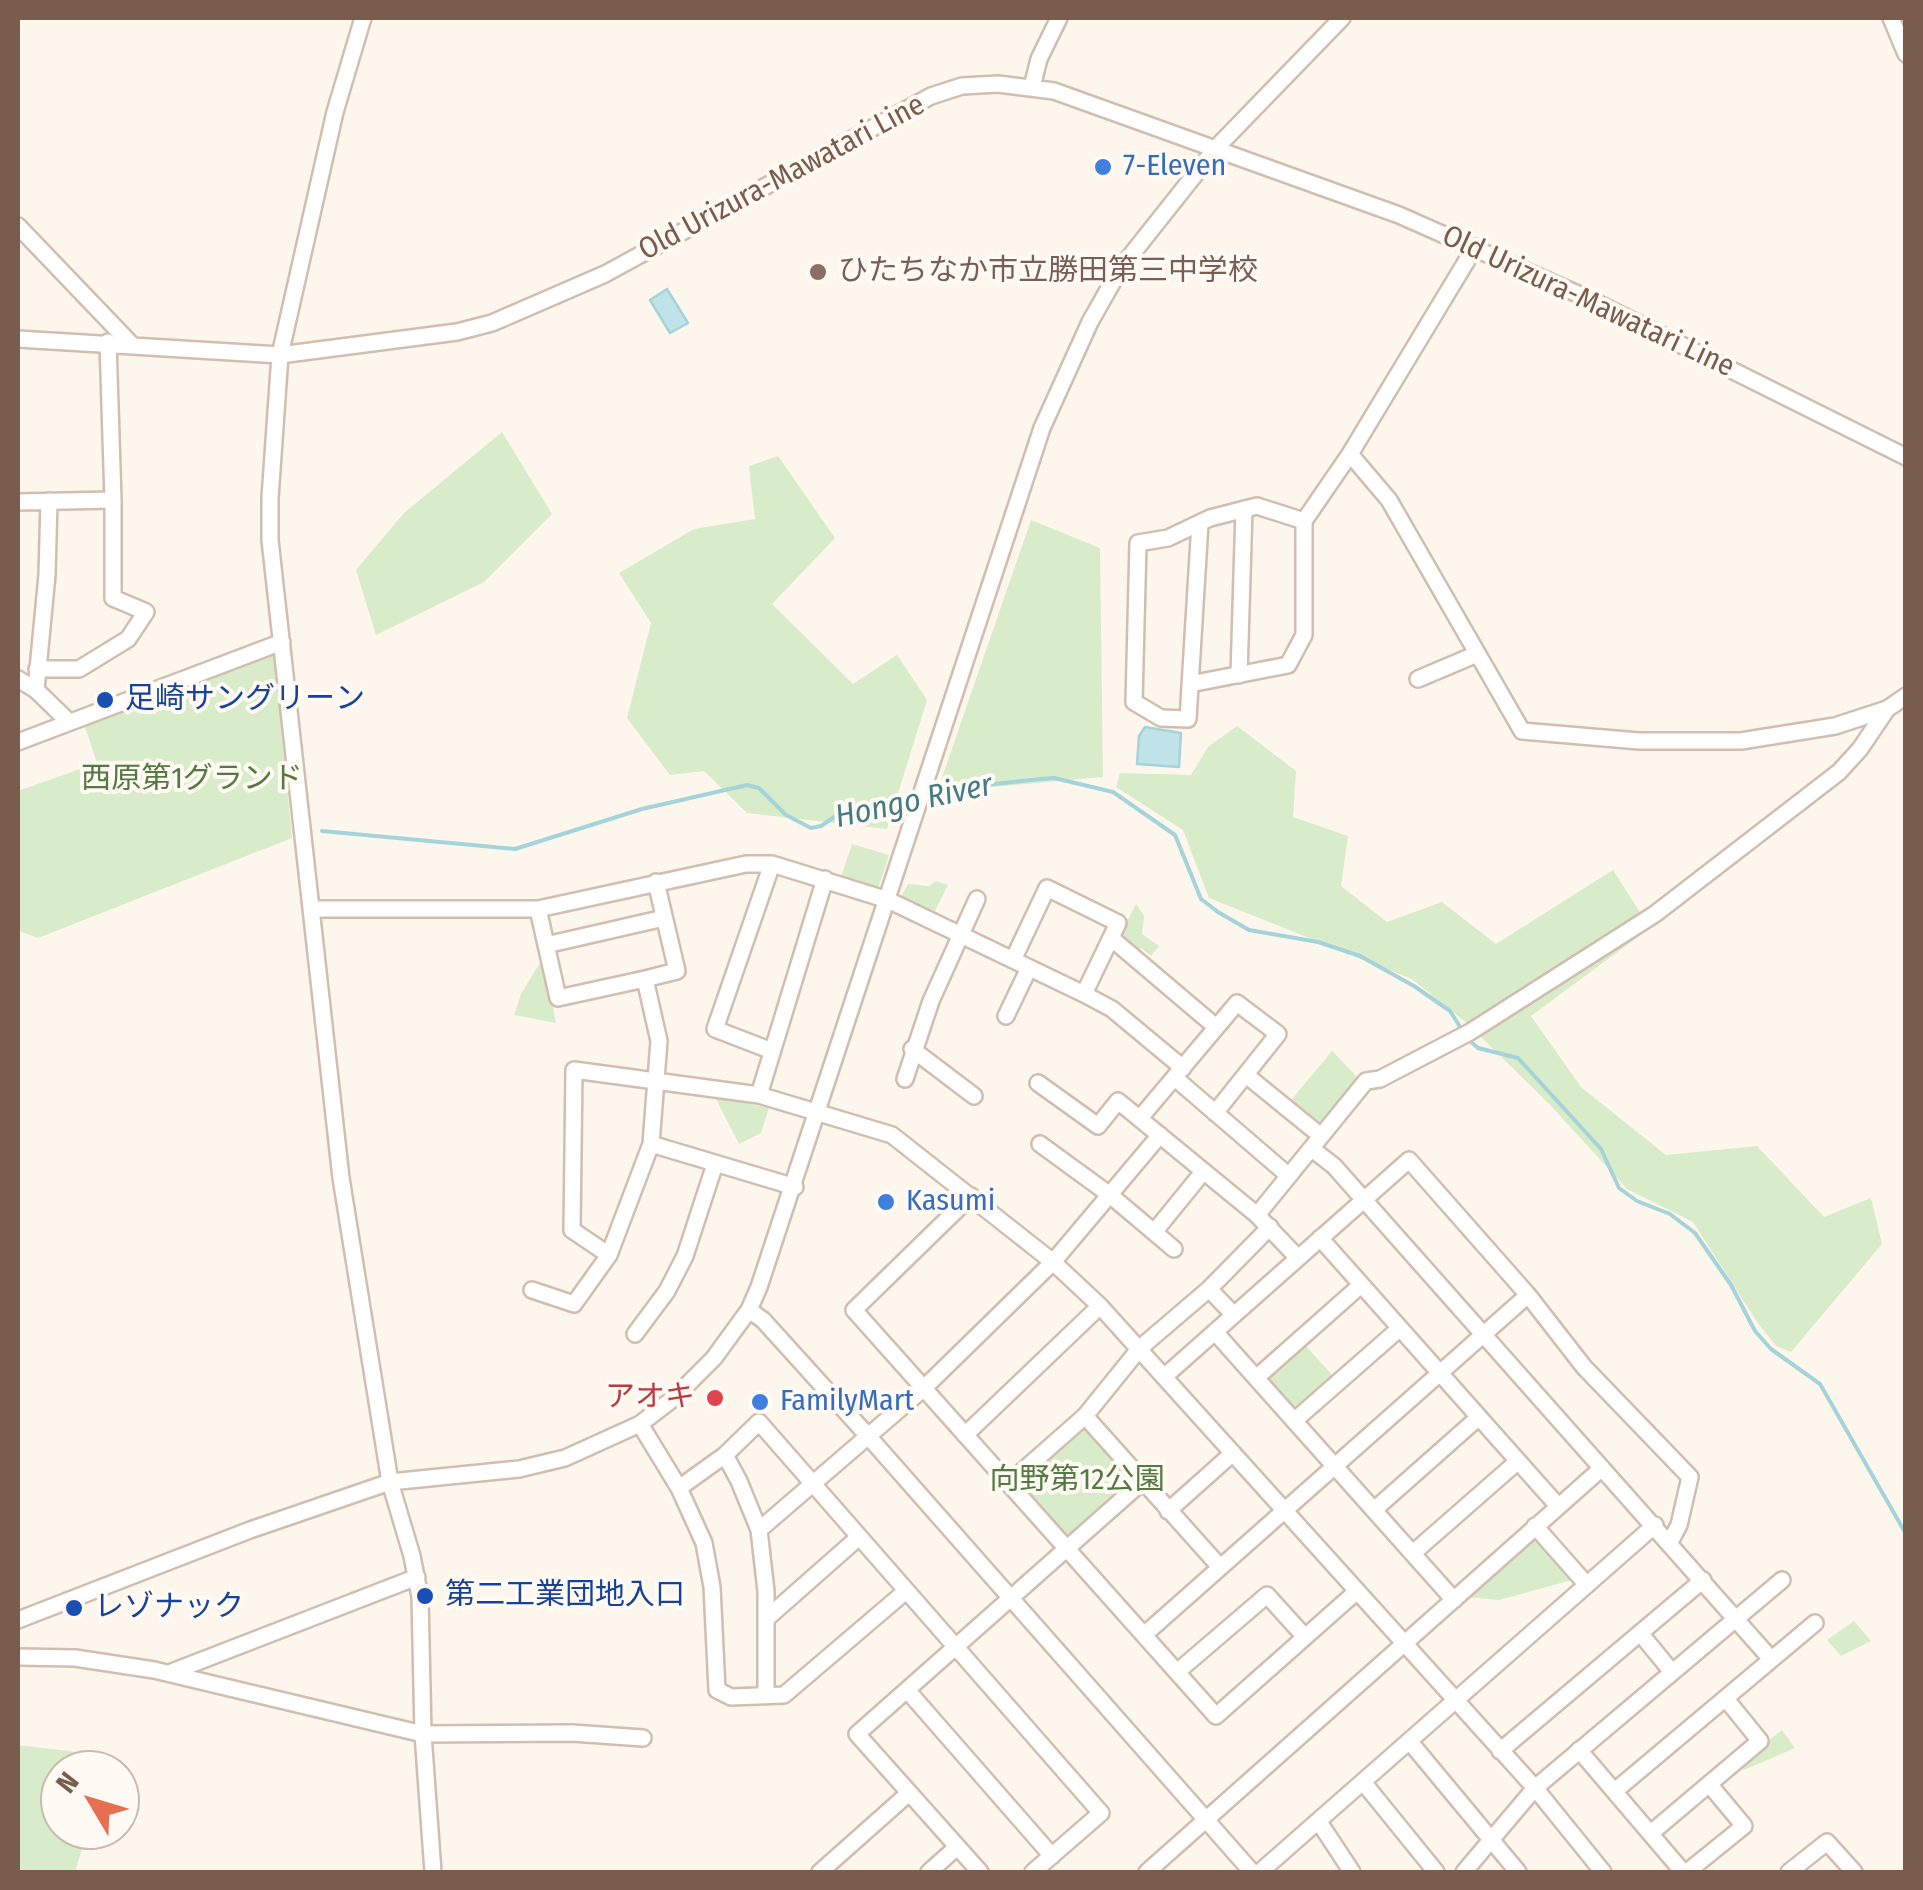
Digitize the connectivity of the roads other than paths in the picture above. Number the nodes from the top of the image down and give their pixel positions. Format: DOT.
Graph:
graph roads {
  1 [pos="363,18"];
  2 [pos="1058,18"];
  3 [pos="1342,18"];
  4 [pos="1891,18"];
  5 [pos="1906,54"];
  6 [pos="1032,86"];
  7 [pos="1216,148"];
  8 [pos="18,226"];
  9 [pos="1475,247"];
  10 [pos="18,338"];
  11 [pos="108,342"];
  12 [pos="131,344"];
  13 [pos="280,355"];
  14 [pos="1350,454"];
  15 [pos="1906,456"];
  16 [pos="49,500"];
  17 [pos="113,500"];
  18 [pos="18,502"];
  19 [pos="1244,509"];
  20 [pos="1304,521"];
  21 [pos="1200,523"];
  22 [pos="282,642"];
  23 [pos="1478,654"];
  24 [pos="37,669"];
  25 [pos="1239,675"];
  26 [pos="18,678"];
  27 [pos="1418,679"];
  28 [pos="1190,684"];
  29 [pos="36,690"];
  30 [pos="1906,696"];
  31 [pos="1887,708"];
  32 [pos="69,722"];
  33 [pos="18,742"];
  34 [pos="772,864"];
  35 [pos="825,879"];
  36 [pos="656,882"];
  37 [pos="977,898"];
  38 [pos="888,900"];
  39 [pos="312,909"];
  40 [pos="538,909"];
  41 [pos="664,918"];
  42 [pos="961,934"];
  43 [pos="1112,938"];
  44 [pos="546,945"];
  45 [pos="1012,960"];
  46 [pos="1029,968"];
  47 [pos="646,979"];
  48 [pos="1084,994"];
  49 [pos="1006,1016"];
  50 [pos="1216,1027"];
  51 [pos="912,1049"];
  52 [pos="772,1050"];
  53 [pos="1179,1073"];
  54 [pos="1246,1075"];
  55 [pos="906,1079"];
  56 [pos="654,1081"];
  57 [pos="1038,1083"];
  58 [pos="758,1096"];
  59 [pos="974,1096"];
  60 [pos="818,1113"];
  61 [pos="1214,1113"];
  62 [pos="1140,1118"];
  63 [pos="1160,1135"];
  64 [pos="1316,1142"];
  65 [pos="651,1144"];
  66 [pos="1040,1144"];
  67 [pos="715,1164"];
  68 [pos="1203,1172"];
  69 [pos="1289,1176"];
  70 [pos="795,1187"];
  71 [pos="1110,1195"];
  72 [pos="971,1196"];
  73 [pos="1364,1200"];
  74 [pos="1257,1215"];
  75 [pos="1270,1227"];
  76 [pos="1155,1231"];
  77 [pos="1320,1238"];
  78 [pos="1174,1248"];
  79 [pos="609,1254"];
  80 [pos="1298,1258"];
  81 [pos="1053,1262"];
  82 [pos="1360,1284"];
  83 [pos="1210,1289"];
  84 [pos="532,1290"];
  85 [pos="1528,1295"];
  86 [pos="1100,1306"];
  87 [pos="749,1310"];
  88 [pos="1234,1315"];
  89 [pos="1399,1328"];
  90 [pos="1215,1332"];
  91 [pos="635,1334"];
  92 [pos="1483,1334"];
  93 [pos="1140,1348"];
  94 [pos="1439,1372"];
  95 [pos="1165,1376"];
  96 [pos="1256,1378"];
  97 [pos="924,1388"];
  98 [pos="1085,1416"];
  99 [pos="1479,1417"];
  100 [pos="1294,1421"];
  101 [pos="640,1424"];
  102 [pos="965,1435"];
  103 [pos="868,1436"];
  104 [pos="1233,1453"];
  105 [pos="725,1455"];
  106 [pos="1518,1462"];
  107 [pos="1334,1465"];
  108 [pos="1602,1468"];
  109 [pos="390,1482"];
  110 [pos="1142,1482"];
  111 [pos="813,1484"];
  112 [pos="1009,1484"];
  113 [pos="678,1488"];
  114 [pos="1558,1506"];
  115 [pos="1284,1510"];
  116 [pos="1374,1510"];
  117 [pos="1168,1511"];
  118 [pos="1655,1525"];
  119 [pos="1535,1526"];
  120 [pos="759,1530"];
  121 [pos="859,1537"];
  122 [pos="1670,1542"];
  123 [pos="1066,1550"];
  124 [pos="1413,1554"];
  125 [pos="1220,1567"];
  126 [pos="417,1577"];
  127 [pos="1703,1580"];
  128 [pos="1782,1580"];
  129 [pos="1587,1585"];
  130 [pos="906,1590"];
  131 [pos="1356,1592"];
  132 [pos="1012,1598"];
  133 [pos="1454,1600"];
  134 [pos="766,1619"];
  135 [pos="1737,1619"];
  136 [pos="18,1620"];
  137 [pos="1815,1623"];
  138 [pos="1640,1633"];
  139 [pos="1144,1635"];
  140 [pos="1305,1636"];
  141 [pos="1403,1645"];
  142 [pos="956,1646"];
  143 [pos="18,1657"];
  144 [pos="1771,1658"];
  145 [pos="1177,1672"];
  146 [pos="1672,1672"];
  147 [pos="169,1673"];
  148 [pos="908,1690"];
  149 [pos="766,1696"];
  150 [pos="1726,1699"];
  151 [pos="1454,1702"];
  152 [pos="423,1734"];
  153 [pos="643,1738"];
  154 [pos="1410,1742"];
  155 [pos="1580,1750"];
  156 [pos="1500,1751"];
  157 [pos="1363,1782"];
  158 [pos="1708,1784"];
  159 [pos="1535,1788"];
  160 [pos="1616,1790"];
  161 [pos="909,1793"];
  162 [pos="1206,1820"];
  163 [pos="1319,1822"];
  164 [pos="1651,1833"];
  165 [pos="1490,1838"];
  166 [pos="957,1847"];
  167 [pos="1052,1856"];
  168 [pos="433,1872"];
  169 [pos="820,1872"];
  170 [pos="929,1872"];
  171 [pos="980,1872"];
  172 [pos="1034,1872"];
  173 [pos="1147,1872"];
  174 [pos="1252,1872"];
  175 [pos="1260,1872"];
  176 [pos="1352,1872"];
  177 [pos="1436,1872"];
  178 [pos="1464,1872"];
  179 [pos="1518,1872"];
  180 [pos="1603,1872"];
  181 [pos="1685,1872"];
  182 [pos="1789,1872"];
  183 [pos="1854,1872"];
  1 -- 13 [label="street"];
  2 -- 6 [label="street"];
  3 -- 7 [label="street"];
  4 -- 5 [label="street"];
  6 -- 7 [label="street, Old Urizura-Mawatari Line"];
  6 -- 13 [label="street, Old Urizura-Mawatari Line"];
  7 -- 9 [label="street, Old Urizura-Mawatari Line"];
  7 -- 38 [label="street"];
  8 -- 12 [label="street"];
  9 -- 14 [label="street"];
  9 -- 15 [label="street, Old Urizura-Mawatari Line"];
  10 -- 11 [label="street, Old Urizura-Mawatari Line"];
  11 -- 12 [label="street, Old Urizura-Mawatari Line"];
  11 -- 17 [label="street"];
  12 -- 13 [label="street, Old Urizura-Mawatari Line"];
  13 -- 22 [label="street"];
  14 -- 20 [label="street"];
  14 -- 23 [label="street"];
  16 -- 17 [label="street"];
  16 -- 18 [label="street"];
  16 -- 24 [label="street"];
  17 -- 24 [label="street"];
  19 -- 20 [label="street"];
  19 -- 21 [label="street"];
  19 -- 25 [label="street"];
  20 -- 25 [label="street"];
  21 -- 28 [label="street"];
  21 -- 28 [label="street"];
  22 -- 32 [label="street"];
  22 -- 39 [label="street"];
  23 -- 27 [label="street"];
  23 -- 31 [label="street"];
  24 -- 29 [label="street"];
  25 -- 28 [label="street"];
  26 -- 29 [label="street"];
  29 -- 32 [label="street"];
  30 -- 31 [label="street"];
  31 -- 64 [label="street"];
  32 -- 33 [label="street"];
  34 -- 35 [label="street"];
  34 -- 36 [label="street"];
  34 -- 52 [label="street"];
  35 -- 38 [label="street"];
  35 -- 52 [label="street"];
  36 -- 40 [label="street"];
  36 -- 41 [label="street"];
  37 -- 42 [label="street"];
  38 -- 42 [label="street"];
  38 -- 60 [label="street"];
  39 -- 40 [label="street"];
  39 -- 109 [label="street"];
  40 -- 44 [label="street"];
  41 -- 44 [label="street"];
  41 -- 47 [label="street"];
  42 -- 45 [label="street"];
  42 -- 51 [label="street"];
  43 -- 45 [label="street"];
  43 -- 48 [label="street"];
  43 -- 50 [label="street"];
  44 -- 47 [label="street"];
  45 -- 46 [label="street"];
  46 -- 48 [label="street"];
  46 -- 49 [label="street"];
  47 -- 56 [label="street"];
  48 -- 53 [label="street"];
  50 -- 53 [label="street"];
  50 -- 54 [label="street"];
  51 -- 55 [label="street"];
  51 -- 59 [label="street"];
  52 -- 58 [label="street"];
  53 -- 61 [label="street"];
  53 -- 62 [label="street"];
  54 -- 61 [label="street"];
  54 -- 64 [label="street"];
  56 -- 58 [label="street"];
  56 -- 65 [label="street"];
  56 -- 79 [label="street"];
  57 -- 62 [label="street"];
  58 -- 60 [label="street"];
  60 -- 70 [label="street"];
  60 -- 72 [label="street"];
  61 -- 69 [label="street"];
  62 -- 63 [label="street"];
  63 -- 68 [label="street"];
  63 -- 71 [label="street"];
  64 -- 69 [label="street"];
  64 -- 73 [label="street"];
  65 -- 67 [label="street"];
  65 -- 79 [label="street"];
  66 -- 71 [label="street"];
  67 -- 70 [label="street"];
  67 -- 91 [label="street"];
  68 -- 74 [label="street"];
  68 -- 76 [label="street"];
  69 -- 74 [label="street"];
  70 -- 87 [label="street"];
  71 -- 76 [label="street"];
  71 -- 81 [label="street"];
  72 -- 81 [label="street"];
  72 -- 97 [label="street"];
  73 -- 77 [label="street"];
  73 -- 85 [label="street"];
  73 -- 92 [label="street"];
  74 -- 75 [label="street"];
  75 -- 80 [label="street"];
  75 -- 83 [label="street"];
  76 -- 78 [label="street"];
  77 -- 80 [label="street"];
  77 -- 82 [label="street"];
  79 -- 84 [label="street"];
  80 -- 88 [label="street"];
  81 -- 86 [label="street"];
  81 -- 97 [label="street"];
  82 -- 89 [label="street"];
  82 -- 96 [label="street"];
  83 -- 88 [label="street"];
  83 -- 93 [label="street"];
  85 -- 92 [label="street"];
  85 -- 122 [label="street"];
  86 -- 93 [label="street"];
  86 -- 102 [label="street"];
  87 -- 101 [label="street"];
  87 -- 103 [label="street"];
  88 -- 90 [label="street"];
  89 -- 94 [label="street"];
  89 -- 100 [label="street"];
  90 -- 95 [label="street"];
  90 -- 96 [label="street"];
  92 -- 94 [label="street"];
  92 -- 108 [label="street"];
  93 -- 95 [label="street"];
  93 -- 98 [label="street"];
  94 -- 99 [label="street"];
  94 -- 107 [label="street"];
  95 -- 104 [label="street"];
  96 -- 100 [label="street"];
  97 -- 102 [label="street"];
  97 -- 103 [label="street"];
  98 -- 110 [label="street"];
  98 -- 112 [label="street"];
  99 -- 106 [label="street"];
  99 -- 116 [label="street"];
  100 -- 107 [label="street"];
  101 -- 109 [label="street"];
  101 -- 113 [label="street"];
  102 -- 112 [label="street"];
  103 -- 111 [label="street"];
  103 -- 132 [label="street"];
  104 -- 115 [label="street"];
  104 -- 117 [label="street"];
  105 -- 111 [label="street"];
  105 -- 113 [label="street"];
  105 -- 120 [label="street"];
  106 -- 114 [label="street"];
  106 -- 124 [label="street"];
  107 -- 115 [label="street"];
  107 -- 116 [label="street"];
  108 -- 114 [label="street"];
  108 -- 118 [label="street"];
  109 -- 126 [label="street"];
  109 -- 136 [label="street"];
  110 -- 117 [label="street"];
  110 -- 123 [label="street"];
  111 -- 120 [label="street"];
  111 -- 121 [label="street"];
  112 -- 123 [label="street"];
  113 -- 149 [label="street"];
  114 -- 119 [label="street"];
  115 -- 125 [label="street"];
  115 -- 131 [label="street"];
  116 -- 124 [label="street"];
  117 -- 125 [label="street"];
  118 -- 122 [label="street"];
  118 -- 129 [label="street"];
  119 -- 129 [label="street"];
  119 -- 133 [label="street"];
  120 -- 134 [label="street"];
  121 -- 130 [label="street"];
  121 -- 134 [label="street"];
  122 -- 127 [label="street"];
  123 -- 132 [label="street"];
  123 -- 139 [label="street"];
  124 -- 133 [label="street"];
  125 -- 139 [label="street"];
  126 -- 147 [label="street"];
  126 -- 152 [label="street"];
  127 -- 135 [label="street"];
  127 -- 138 [label="street"];
  128 -- 135 [label="street"];
  129 -- 151 [label="street"];
  130 -- 142 [label="street"];
  130 -- 149 [label="street"];
  131 -- 140 [label="street"];
  131 -- 141 [label="street"];
  132 -- 142 [label="street"];
  132 -- 162 [label="street"];
  133 -- 141 [label="street"];
  134 -- 149 [label="street"];
  135 -- 144 [label="street"];
  135 -- 146 [label="street"];
  137 -- 144 [label="street"];
  138 -- 146 [label="street"];
  138 -- 156 [label="street"];
  139 -- 145 [label="street"];
  140 -- 145 [label="street"];
  140 -- 145 [label="street"];
  141 -- 151 [label="street"];
  141 -- 162 [label="street"];
  142 -- 148 [label="street"];
  142 -- 167 [label="street"];
  143 -- 147 [label="street"];
  144 -- 150 [label="street"];
  146 -- 155 [label="street"];
  147 -- 152 [label="street"];
  148 -- 161 [label="street"];
  148 -- 167 [label="street"];
  150 -- 158 [label="street"];
  150 -- 160 [label="street"];
  151 -- 154 [label="street"];
  151 -- 156 [label="street"];
  152 -- 153 [label="street"];
  152 -- 168 [label="street"];
  154 -- 157 [label="street"];
  154 -- 165 [label="street"];
  155 -- 159 [label="street"];
  155 -- 160 [label="street"];
  156 -- 159 [label="street"];
  157 -- 163 [label="street"];
  157 -- 177 [label="street"];
  158 -- 164 [label="street"];
  158 -- 181 [label="street"];
  159 -- 165 [label="street"];
  159 -- 180 [label="street"];
  160 -- 164 [label="street"];
  161 -- 166 [label="street"];
  161 -- 169 [label="street"];
  162 -- 173 [label="street"];
  162 -- 174 [label="street"];
  163 -- 175 [label="street"];
  163 -- 176 [label="street"];
  164 -- 181 [label="street"];
  165 -- 178 [label="street"];
  165 -- 179 [label="street"];
  166 -- 170 [label="street"];
  166 -- 171 [label="street"];
  167 -- 172 [label="street"];
  182 -- 183 [label="street"];
}
